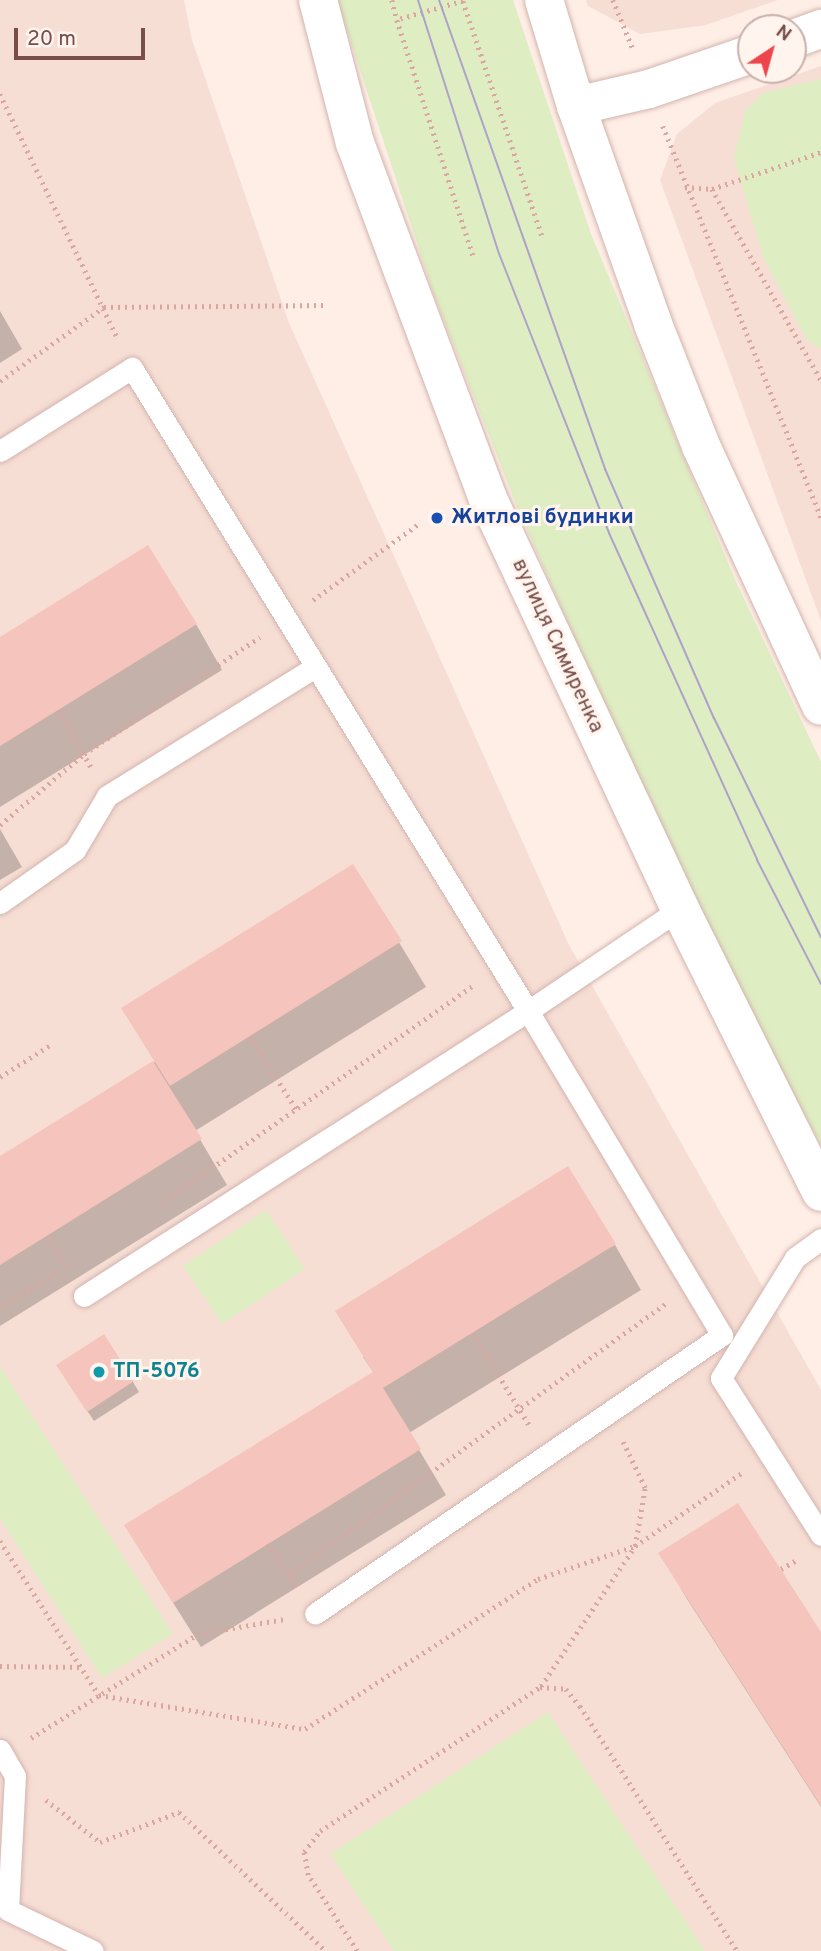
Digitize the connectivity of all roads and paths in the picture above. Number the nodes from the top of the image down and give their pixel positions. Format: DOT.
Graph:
graph roads {
  1 [pos="318,0"];
  2 [pos="392,0"];
  3 [pos="544,0"];
  4 [pos="463,1"];
  5 [pos="397,20"];
  6 [pos="737,59"];
  7 [pos="0,93"];
  8 [pos="576,106"];
  9 [pos="821,152"];
  10 [pos="712,189"];
  11 [pos="542,236"];
  12 [pos="474,258"];
  13 [pos="323,305"];
  14 [pos="104,307"];
  15 [pos="132,368"];
  16 [pos="821,380"];
  17 [pos="0,381"];
  18 [pos="0,451"];
  19 [pos="821,518"];
  20 [pos="421,522"];
  21 [pos="286,620"];
  22 [pos="315,667"];
  23 [pos="821,706"];
  24 [pos="59,710"];
  25 [pos="84,754"];
  26 [pos="107,796"];
  27 [pos="0,825"];
  28 [pos="0,903"];
  29 [pos="680,909"];
  30 [pos="500,967"];
  31 [pos="528,1011"];
  32 [pos="250,1036"];
  33 [pos="52,1044"];
  34 [pos="0,1077"];
  35 [pos="298,1111"];
  36 [pos="319,1145"];
  37 [pos="821,1192"];
  38 [pos="147,1212"];
  39 [pos="821,1238"];
  40 [pos="78,1259"];
  41 [pos="692,1284"];
  42 [pos="84,1296"];
  43 [pos="0,1307"];
  44 [pos="473,1333"];
  45 [pos="519,1410"];
  46 [pos="610,1413"];
  47 [pos="769,1453"];
  48 [pos="547,1455"];
  49 [pos="821,1535"];
  50 [pos="0,1541"];
  51 [pos="267,1544"];
  52 [pos="635,1546"];
  53 [pos="288,1575"];
  54 [pos="315,1614"];
  55 [pos="0,1666"];
  56 [pos="81,1667"];
  57 [pos="540,1687"];
  58 [pos="99,1695"];
  59 [pos="2,1753"];
  60 [pos="15,1776"];
  61 [pos="4,1914"];
  62 [pos="93,1951"];
  63 [pos="326,1951"];
  64 [pos="357,1951"];
  65 [pos="737,1951"];
  1 -- 29 [label="street, вулиця Симиренка"];
  2 -- 5 [label="path"];
  3 -- 8 [label="street"];
  4 -- 5 [label="path"];
  4 -- 11 [label="path"];
  5 -- 12 [label="path"];
  6 -- 8 [label="street"];
  7 -- 14 [label="path"];
  8 -- 23 [label="street"];
  9 -- 10 [label="path"];
  10 -- 16 [label="path"];
  10 -- 19 [label="path"];
  13 -- 14 [label="path"];
  14 -- 15 [label="path"];
  14 -- 17 [label="path"];
  15 -- 18 [label="lane"];
  15 -- 21 [label="lane"];
  20 -- 21 [label="path"];
  21 -- 22 [label="lane"];
  21 -- 25 [label="path"];
  22 -- 26 [label="lane"];
  22 -- 30 [label="lane"];
  24 -- 25 [label="path"];
  25 -- 26 [label="path"];
  25 -- 27 [label="path"];
  26 -- 28 [label="lane"];
  29 -- 31 [label="lane"];
  29 -- 37 [label="street, вулиця Симиренка"];
  30 -- 31 [label="lane"];
  30 -- 35 [label="path"];
  31 -- 36 [label="lane"];
  31 -- 41 [label="lane"];
  32 -- 35 [label="path"];
  33 -- 34 [label="path"];
  35 -- 36 [label="path"];
  35 -- 38 [label="path"];
  36 -- 42 [label="lane"];
  39 -- 47 [label="lane"];
  40 -- 43 [label="path"];
  41 -- 45 [label="path"];
  41 -- 46 [label="lane"];
  44 -- 45 [label="path"];
  45 -- 48 [label="path"];
  45 -- 53 [label="path"];
  46 -- 48 [label="lane"];
  46 -- 52 [label="path"];
  47 -- 49 [label="lane"];
  47 -- 52 [label="path"];
  48 -- 54 [label="lane"];
  50 -- 56 [label="path"];
  51 -- 53 [label="path"];
  52 -- 57 [label="path"];
  52 -- 58 [label="path"];
  53 -- 54 [label="path"];
  54 -- 58 [label="path"];
  55 -- 56 [label="path"];
  56 -- 58 [label="path"];
  57 -- 64 [label="path"];
  57 -- 65 [label="path"];
  58 -- 59 [label="path"];
  59 -- 60 [label="lane"];
  60 -- 61 [label="lane"];
  60 -- 63 [label="path"];
  61 -- 62 [label="lane"];
}
